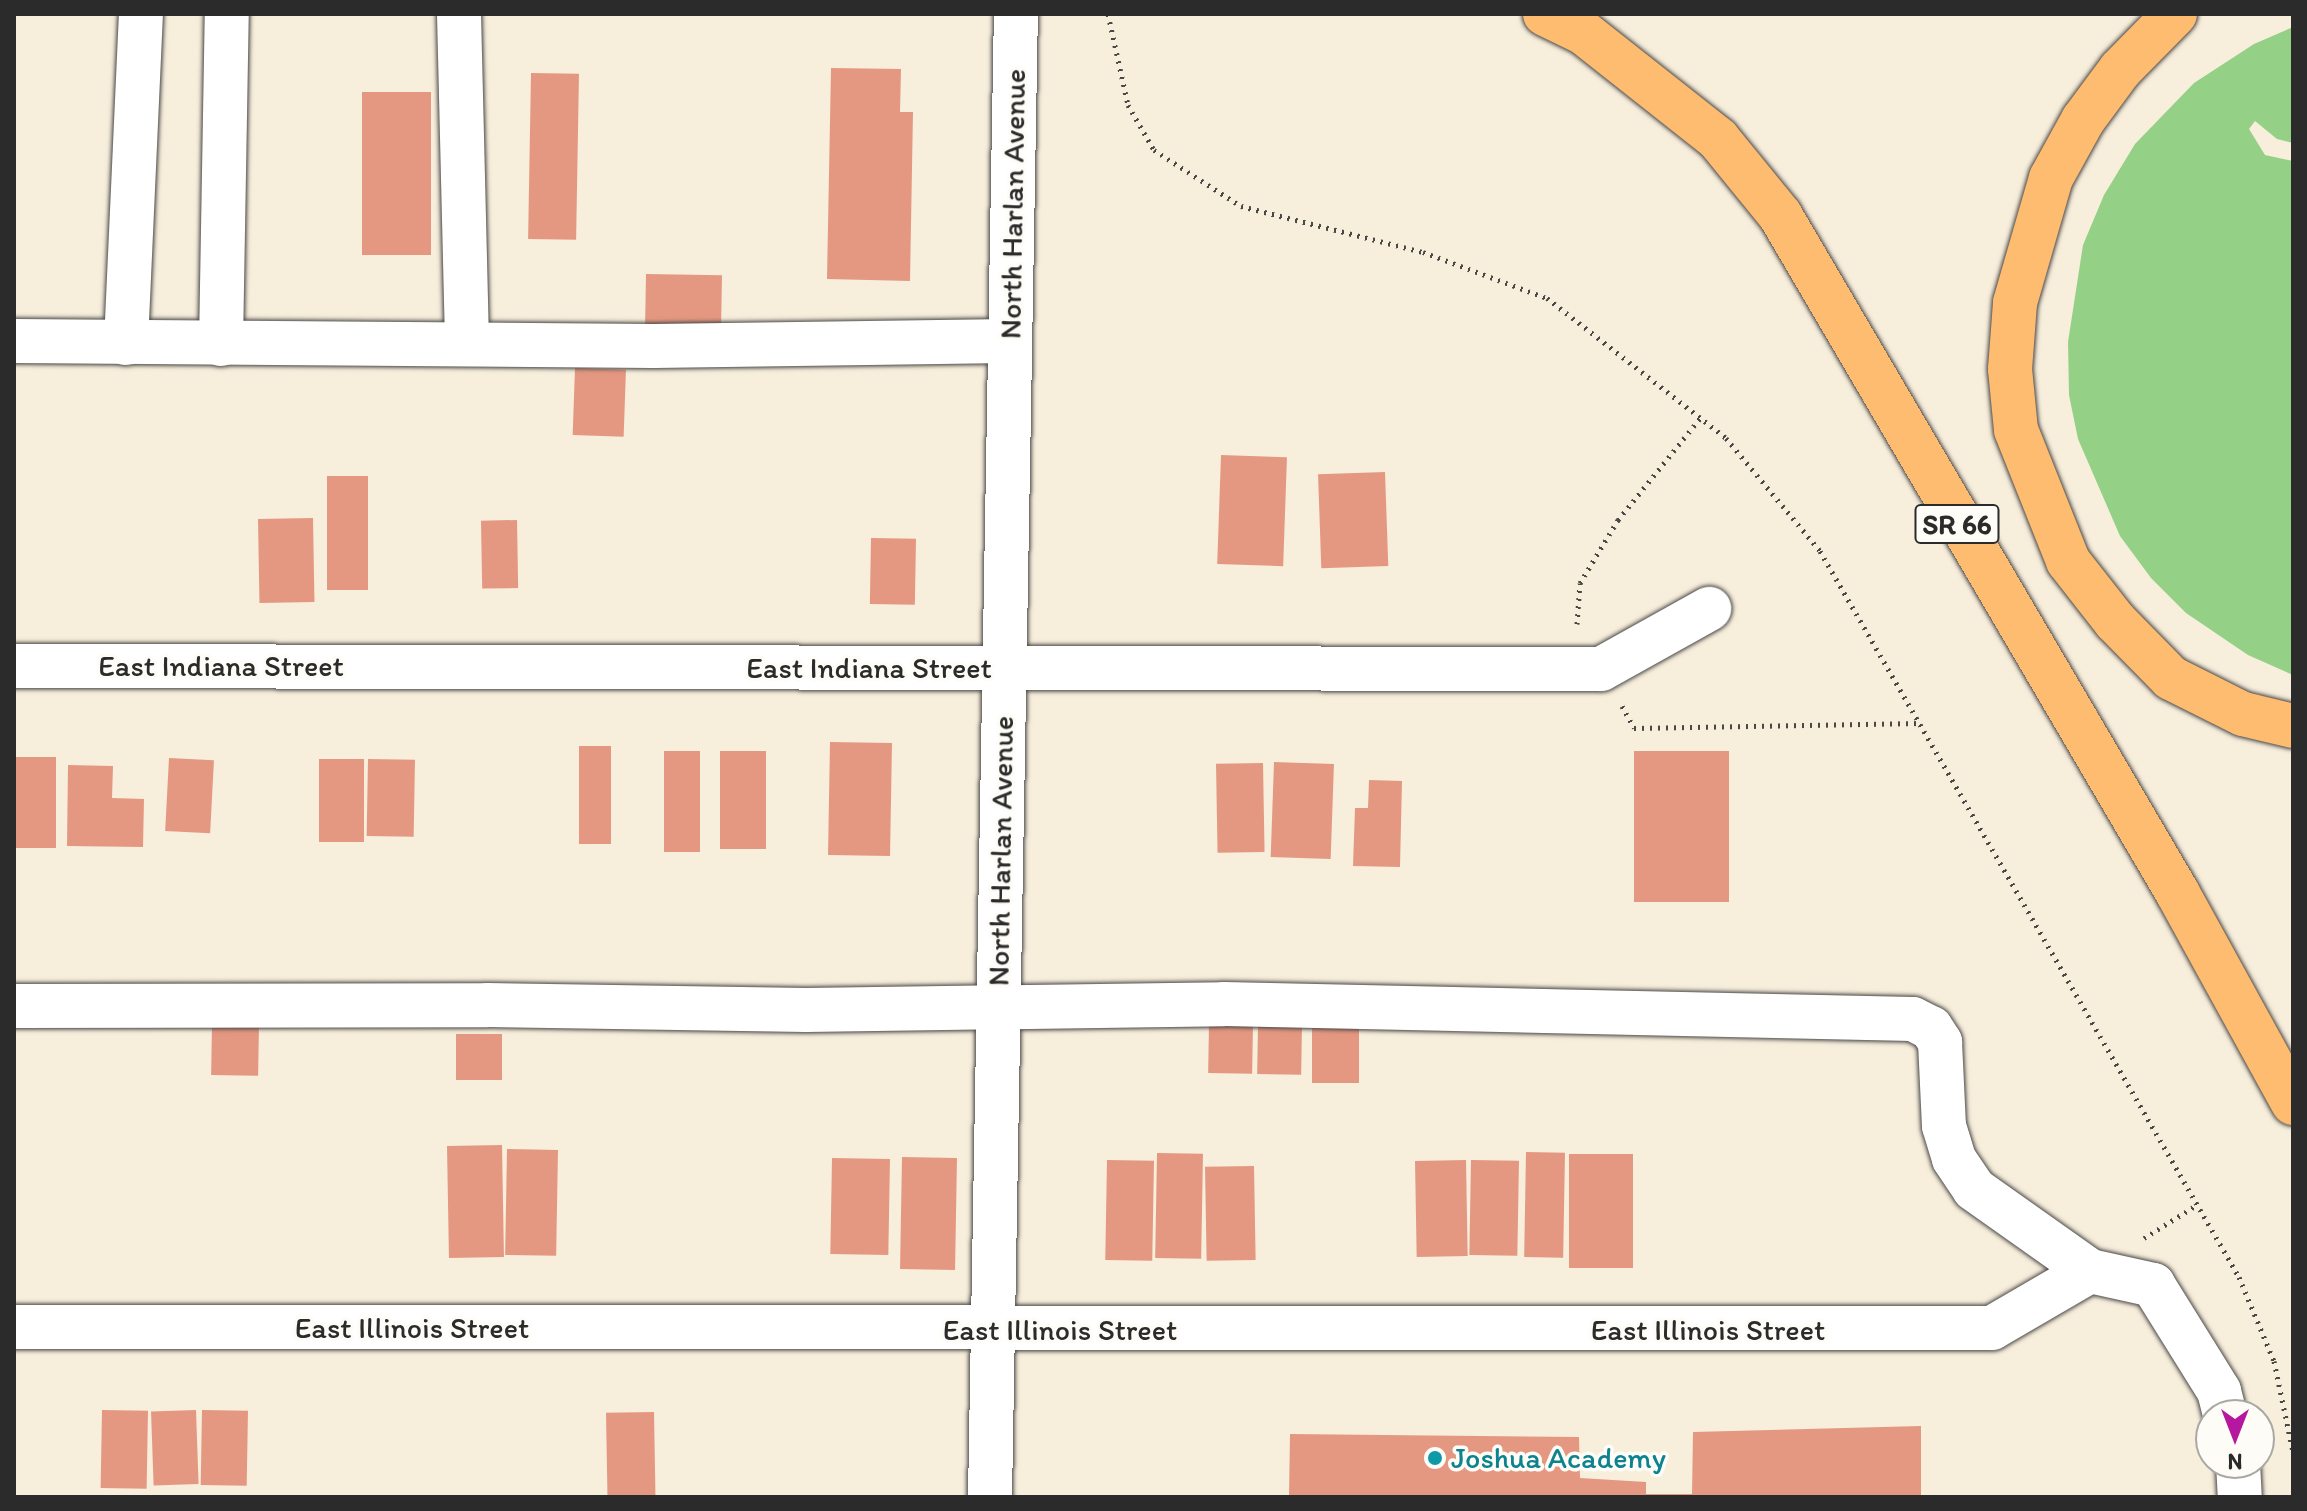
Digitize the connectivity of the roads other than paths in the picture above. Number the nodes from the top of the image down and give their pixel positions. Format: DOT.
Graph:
graph roads {
  1 [pos="141,14"];
  2 [pos="227,14"];
  3 [pos="459,14"];
  4 [pos="1016,14"];
  5 [pos="1545,14"];
  6 [pos="2175,14"];
  7 [pos="14,341"];
  8 [pos="1010,341"];
  9 [pos="126,343"];
  10 [pos="221,344"];
  11 [pos="467,344"];
  12 [pos="1709,609"];
  13 [pos="14,666"];
  14 [pos="1005,668"];
  15 [pos="2293,726"];
  16 [pos="999,1004"];
  17 [pos="14,1006"];
  18 [pos="2293,1103"];
  19 [pos="2090,1271"];
  20 [pos="14,1327"];
  21 [pos="992,1330"];
  22 [pos="2221,1399"];
  23 [pos="990,1497"];
  1 -- 9 [label="street"];
  2 -- 10 [label="street"];
  3 -- 11 [label="street"];
  4 -- 8 [label="street, North Harlan Avenue"];
  5 -- 18 [label="highway, SR 66"];
  6 -- 15 [label="highway"];
  7 -- 9 [label="street"];
  8 -- 11 [label="street"];
  8 -- 14 [label="street, North Harlan Avenue"];
  9 -- 10 [label="street"];
  10 -- 11 [label="street"];
  12 -- 14 [label="street, East Indiana Street"];
  13 -- 14 [label="street, East Indiana Street"];
  14 -- 16 [label="street, North Harlan Avenue"];
  16 -- 17 [label="street"];
  16 -- 19 [label="street"];
  16 -- 21 [label="street, North Harlan Avenue"];
  19 -- 21 [label="street, East Illinois Street"];
  19 -- 22 [label="street"];
  20 -- 21 [label="street, East Illinois Street"];
  21 -- 23 [label="street, North Harlan Avenue"];
}
